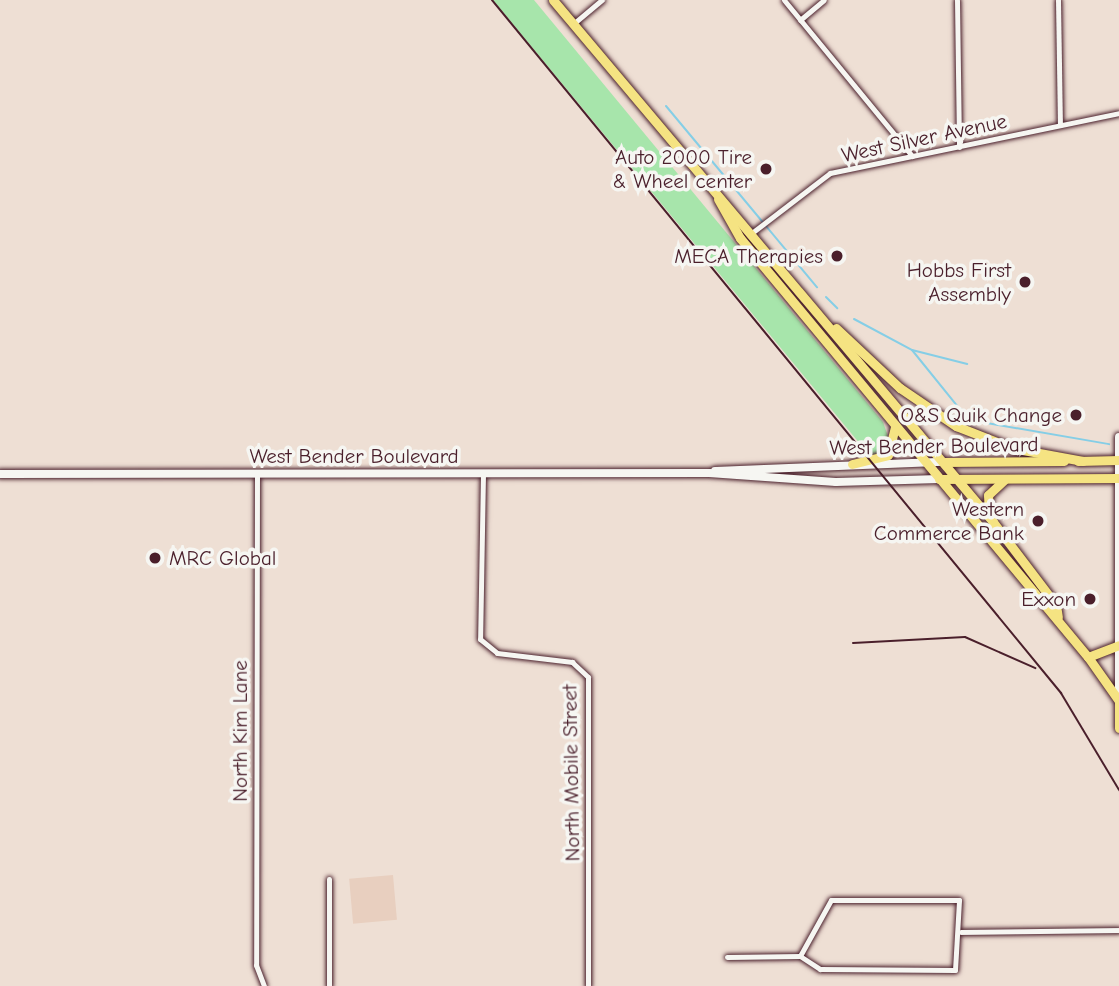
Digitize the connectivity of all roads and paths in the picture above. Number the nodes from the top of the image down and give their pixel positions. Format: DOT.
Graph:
graph roads {
  1 [pos="553,0"];
  2 [pos="602,0"];
  3 [pos="784,0"];
  4 [pos="824,0"];
  5 [pos="957,0"];
  6 [pos="1058,0"];
  7 [pos="800,20"];
  8 [pos="573,24"];
  9 [pos="1119,113"];
  10 [pos="1060,125"];
  11 [pos="958,147"];
  12 [pos="912,156"];
  13 [pos="718,200"];
  14 [pos="753,232"];
  15 [pos="829,324"];
  16 [pos="894,424"];
  17 [pos="1119,437"];
  18 [pos="1119,460"];
  19 [pos="1083,461"];
  20 [pos="943,462"];
  21 [pos="926,463"];
  22 [pos="852,464"];
  23 [pos="709,473"];
  24 [pos="0,474"];
  25 [pos="257,474"];
  26 [pos="484,474"];
  27 [pos="1119,478"];
  28 [pos="957,479"];
  29 [pos="1005,479"];
  30 [pos="939,480"];
  31 [pos="993,522"];
  32 [pos="1058,617"];
  33 [pos="1119,645"];
  34 [pos="1119,653"];
  35 [pos="1088,657"];
  36 [pos="1119,701"];
  37 [pos="1119,728"];
  38 [pos="329,879"];
  39 [pos="1119,930"];
  40 [pos="961,932"];
  41 [pos="800,956"];
  42 [pos="727,957"];
  43 [pos="264,986"];
  44 [pos="329,986"];
  45 [pos="588,986"];
  1 -- 8 [label="main road"];
  2 -- 8 [label="street"];
  3 -- 7 [label="street"];
  4 -- 7 [label="street"];
  5 -- 11 [label="street"];
  6 -- 10 [label="street"];
  7 -- 12 [label="street"];
  8 -- 13 [label="main road"];
  9 -- 10 [label="street, West Silver Avenue"];
  10 -- 11 [label="street, West Silver Avenue"];
  11 -- 12 [label="street, West Silver Avenue"];
  12 -- 14 [label="street, West Silver Avenue"];
  13 -- 14 [label="main road"];
  13 -- 16 [label="main road"];
  14 -- 15 [label="main road"];
  15 -- 19 [label="main road"];
  15 -- 20 [label="main road"];
  16 -- 21 [label="main road"];
  16 -- 22 [label="main road"];
  17 -- 18 [label="main road"];
  18 -- 19 [label="main road, West Bender Boulevard"];
  18 -- 27 [label="main road"];
  19 -- 20 [label="main road, West Bender Boulevard"];
  20 -- 21 [label="main road, West Bender Boulevard"];
  20 -- 28 [label="main road"];
  21 -- 22 [label="main road, West Bender Boulevard"];
  21 -- 30 [label="main road"];
  22 -- 23 [label="main road, West Bender Boulevard"];
  23 -- 26 [label="main road, West Bender Boulevard"];
  23 -- 30 [label="main road, West Bender Boulevard"];
  24 -- 25 [label="main road, West Bender Boulevard"];
  25 -- 26 [label="main road, West Bender Boulevard"];
  25 -- 43 [label="street, North Kim Lane"];
  26 -- 45 [label="street, North Mobile Street"];
  27 -- 29 [label="main road, West Bender Boulevard"];
  27 -- 33 [label="main road"];
  28 -- 29 [label="main road, West Bender Boulevard"];
  28 -- 30 [label="main road, West Bender Boulevard"];
  28 -- 31 [label="main road"];
  29 -- 31 [label="main road"];
  30 -- 32 [label="main road"];
  31 -- 32 [label="main road"];
  32 -- 35 [label="main road"];
  33 -- 34 [label="main road"];
  33 -- 35 [label="main road"];
  34 -- 36 [label="main road"];
  35 -- 36 [label="main road"];
  36 -- 37 [label="main road"];
  38 -- 44 [label="street"];
  39 -- 40 [label="street"];
  40 -- 41 [label="street"];
  40 -- 41 [label="street"];
  41 -- 42 [label="street"];
}
